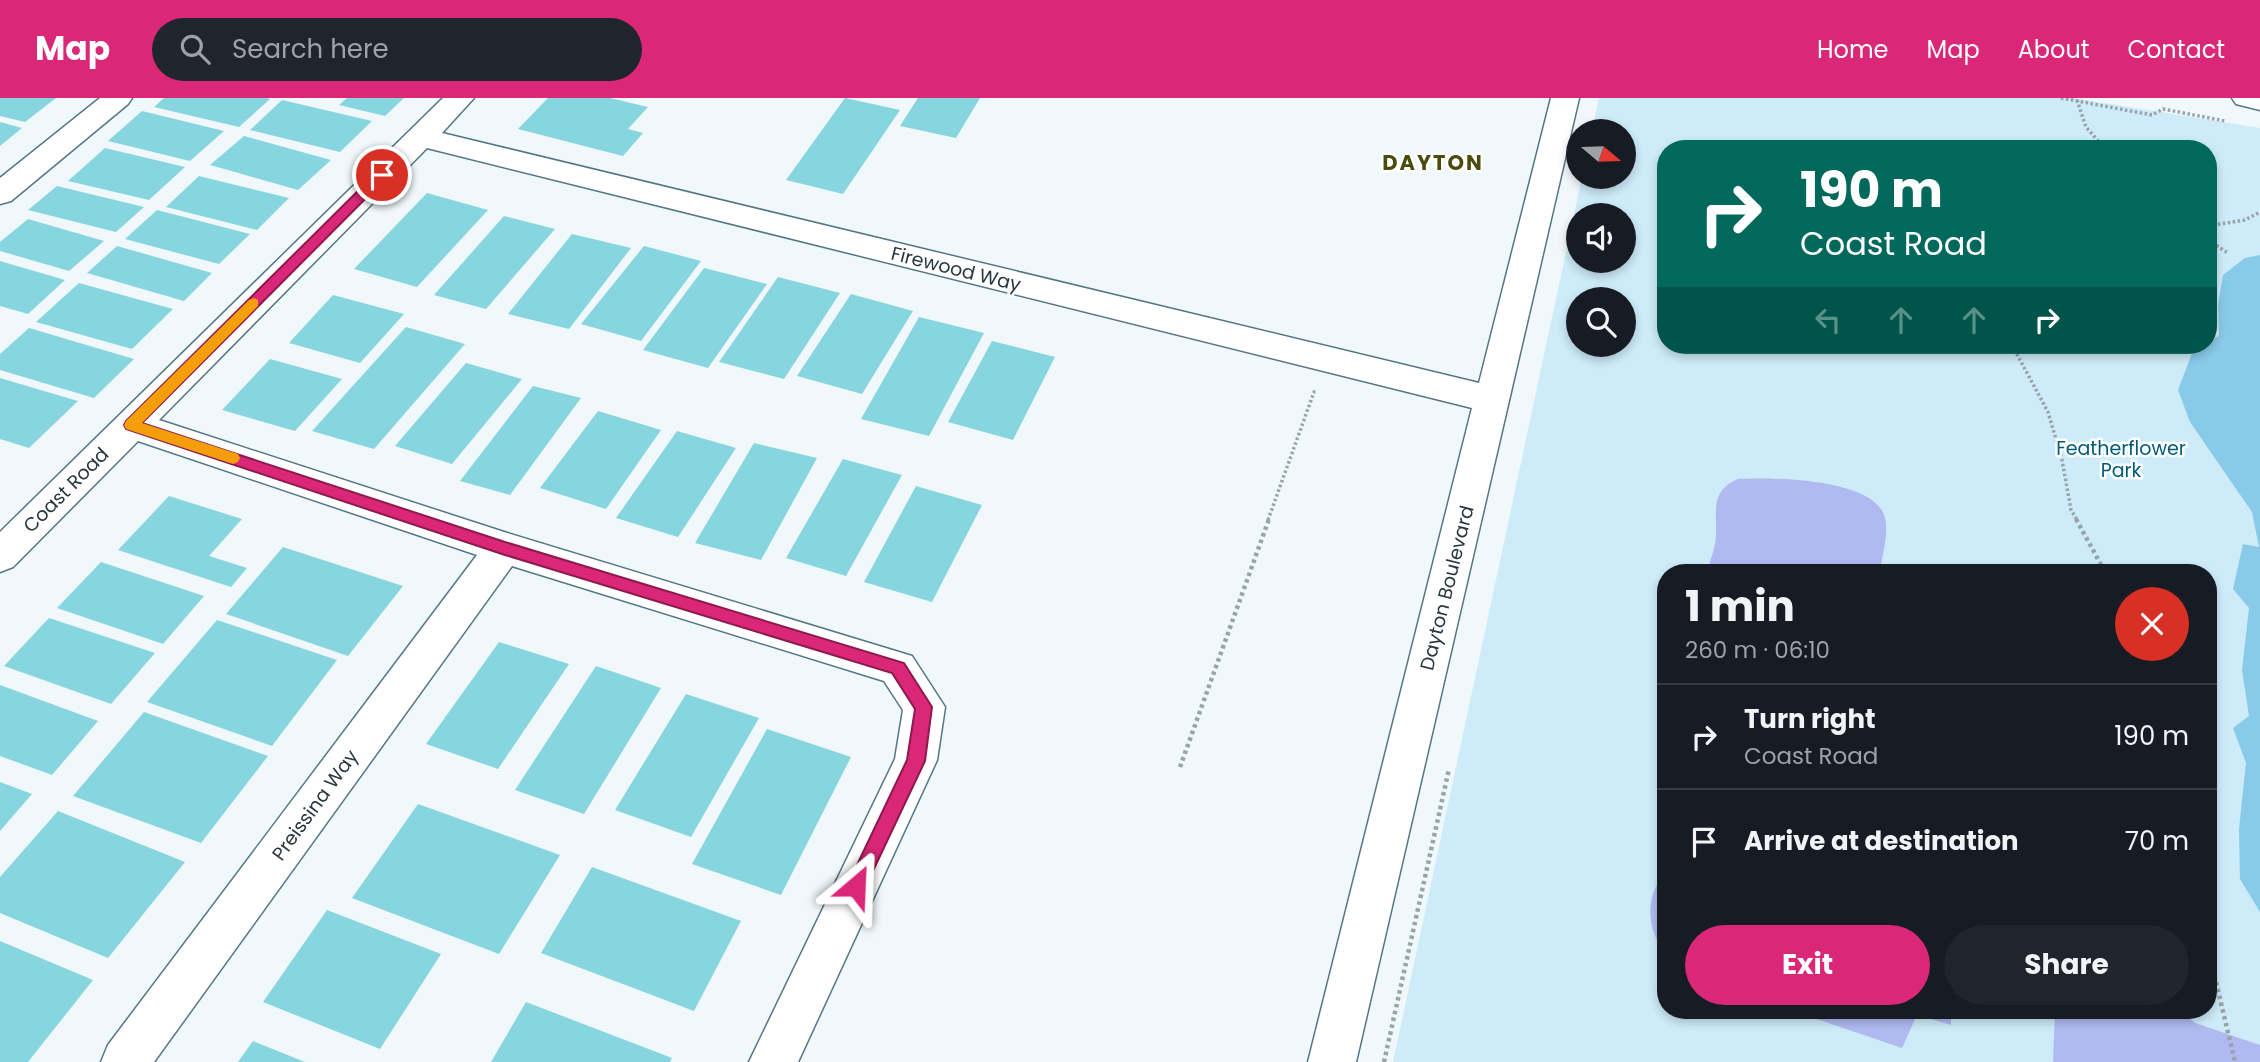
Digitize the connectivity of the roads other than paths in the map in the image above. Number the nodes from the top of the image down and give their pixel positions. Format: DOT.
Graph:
graph roads {
  1 [pos="118,98"];
  2 [pos="460,98"];
  3 [pos="2260,101"];
  4 [pos="1560,103"];
  5 [pos="2241,111"];
  6 [pos="421,137"];
  7 [pos="0,194"];
  8 [pos="1492,400"];
  9 [pos="131,425"];
  10 [pos="505,548"];
  11 [pos="0,556"];
  12 [pos="125,1062"];
  13 [pos="773,1062"];
  14 [pos="1332,1062"];
  1 -- 7 [label="street"];
  2 -- 6 [label="street, Coast Road"];
  3 -- 5 [label="street"];
  4 -- 8 [label="street, Dayton Boulevard"];
  6 -- 8 [label="street, Firewood Way"];
  6 -- 9 [label="street, Coast Road"];
  8 -- 14 [label="street, Dayton Boulevard"];
  9 -- 10 [label="street"];
  9 -- 11 [label="street, Coast Road"];
  10 -- 12 [label="street, Preissina Way"];
  10 -- 13 [label="street"];
}
